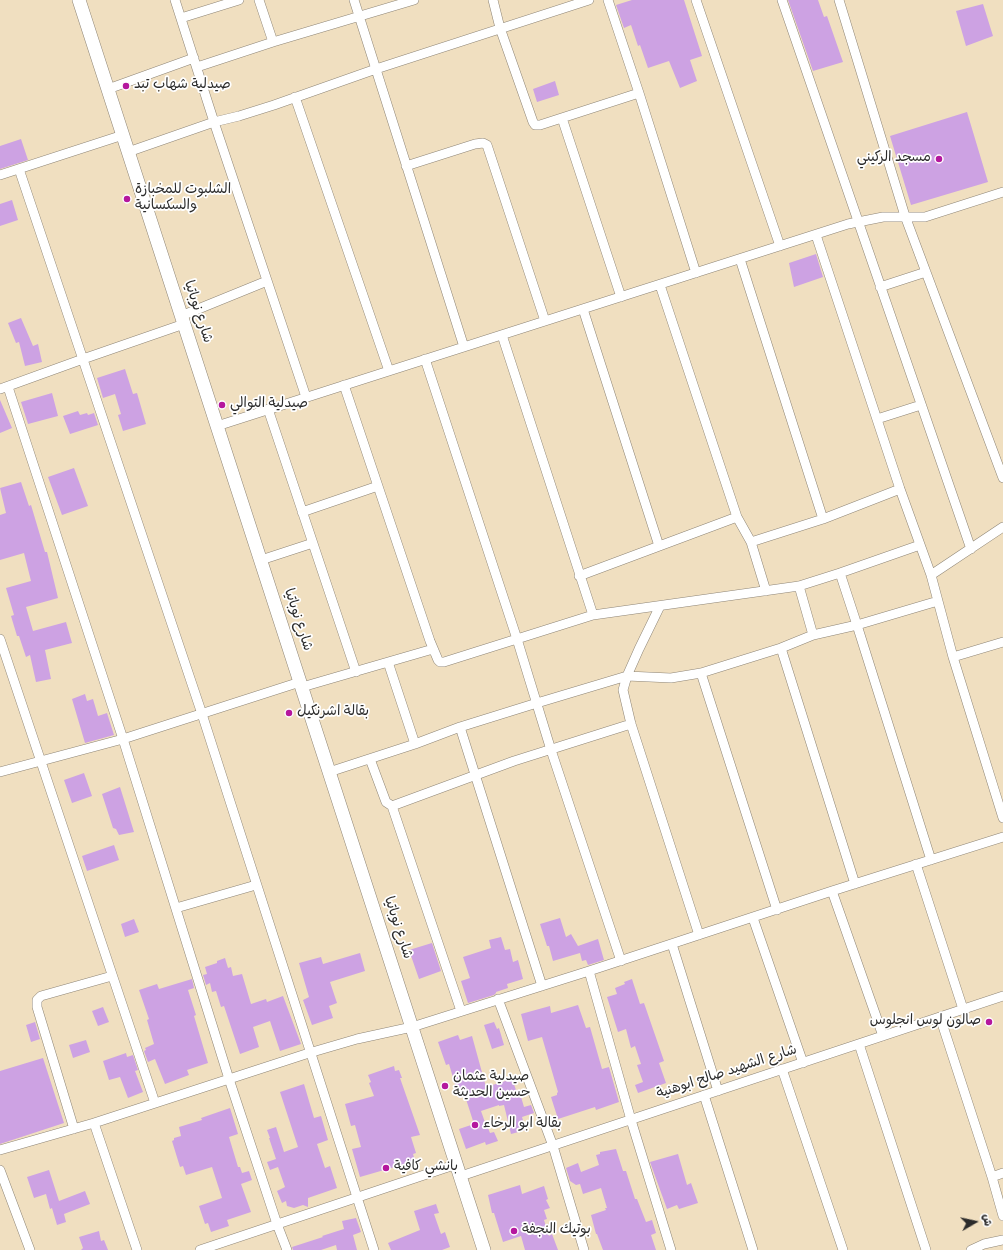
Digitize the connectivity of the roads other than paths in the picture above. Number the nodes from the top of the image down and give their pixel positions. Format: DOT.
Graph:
graph roads {
  1 [pos="79,0"];
  2 [pos="175,0"];
  3 [pos="239,0"];
  4 [pos="259,0"];
  5 [pos="354,0"];
  6 [pos="414,0"];
  7 [pos="493,0"];
  8 [pos="589,0"];
  9 [pos="608,0"];
  10 [pos="696,0"];
  11 [pos="782,0"];
  12 [pos="839,0"];
  13 [pos="359,16"];
  14 [pos="181,18"];
  15 [pos="500,28"];
  16 [pos="273,42"];
  17 [pos="195,63"];
  18 [pos="376,69"];
  19 [pos="108,89"];
  20 [pos="639,93"];
  21 [pos="295,97"];
  22 [pos="562,118"];
  23 [pos="214,122"];
  24 [pos="123,135"];
  25 [pos="128,152"];
  26 [pos="406,166"];
  27 [pos="19,169"];
  28 [pos="0,175"];
  29 [pos="1003,192"];
  30 [pos="905,216"];
  31 [pos="858,222"];
  32 [pos="816,235"];
  33 [pos="780,246"];
  34 [pos="740,259"];
  35 [pos="926,272"];
  36 [pos="696,273"];
  37 [pos="267,281"];
  38 [pos="660,285"];
  39 [pos="880,287"];
  40 [pos="621,297"];
  41 [pos="583,309"];
  42 [pos="183,320"];
  43 [pos="545,321"];
  44 [pos="502,335"];
  45 [pos="464,347"];
  46 [pos="83,359"];
  47 [pos="425,359"];
  48 [pos="388,371"];
  49 [pos="344,385"];
  50 [pos="4,388"];
  51 [pos="306,397"];
  52 [pos="921,405"];
  53 [pos="268,409"];
  54 [pos="877,419"];
  55 [pos="217,426"];
  56 [pos="1003,478"];
  57 [pos="378,486"];
  58 [pos="900,490"];
  59 [pos="302,512"];
  60 [pos="738,517"];
  61 [pos="823,519"];
  62 [pos="1003,527"];
  63 [pos="751,542"];
  64 [pos="313,543"];
  65 [pos="920,545"];
  66 [pos="660,546"];
  67 [pos="971,549"];
  68 [pos="261,560"];
  69 [pos="840,573"];
  70 [pos="931,575"];
  71 [pos="579,576"];
  72 [pos="799,586"];
  73 [pos="766,590"];
  74 [pos="938,601"];
  75 [pos="660,606"];
  76 [pos="593,615"];
  77 [pos="857,625"];
  78 [pos="813,636"];
  79 [pos="0,639"];
  80 [pos="517,639"];
  81 [pos="1003,642"];
  82 [pos="781,648"];
  83 [pos="433,649"];
  84 [pos="953,657"];
  85 [pos="388,662"];
  86 [pos="356,672"];
  87 [pos="701,673"];
  88 [pos="627,676"];
  89 [pos="301,684"];
  90 [pos="537,703"];
  91 [pos="202,714"];
  92 [pos="631,724"];
  93 [pos="460,727"];
  94 [pos="123,739"];
  95 [pos="415,744"];
  96 [pos="551,750"];
  97 [pos="370,759"];
  98 [pos="42,762"];
  99 [pos="0,772"];
  100 [pos="329,772"];
  101 [pos="476,775"];
  102 [pos="392,806"];
  103 [pos="1003,818"];
  104 [pos="1003,837"];
  105 [pos="931,860"];
  106 [pos="916,864"];
  107 [pos="855,884"];
  108 [pos="256,885"];
  109 [pos="832,891"];
  110 [pos="176,908"];
  111 [pos="777,910"];
  112 [pos="753,918"];
  113 [pos="699,935"];
  114 [pos="672,944"];
  115 [pos="621,961"];
  116 [pos="589,971"];
  117 [pos="112,976"];
  118 [pos="542,986"];
  119 [pos="1003,996"];
  120 [pos="498,999"];
  121 [pos="963,1009"];
  122 [pos="461,1011"];
  123 [pos="940,1017"];
  124 [pos="412,1027"];
  125 [pos="883,1036"];
  126 [pos="859,1044"];
  127 [pos="309,1053"];
  128 [pos="803,1063"];
  129 [pos="782,1069"];
  130 [pos="230,1078"];
  131 [pos="718,1091"];
  132 [pos="704,1095"];
  133 [pos="155,1103"];
  134 [pos="631,1120"];
  135 [pos="94,1123"];
  136 [pos="74,1129"];
  137 [pos="554,1146"];
  138 [pos="0,1150"];
  139 [pos="456,1164"];
  140 [pos="0,1170"];
  141 [pos="1003,1173"];
  142 [pos="461,1176"];
  143 [pos="992,1177"];
  144 [pos="357,1197"];
  145 [pos="1003,1216"];
  146 [pos="277,1224"];
  147 [pos="1003,1240"];
  148 [pos="30,1250"];
  149 [pos="137,1250"];
  150 [pos="200,1250"];
  151 [pos="287,1250"];
  152 [pos="374,1250"];
  153 [pos="484,1250"];
  154 [pos="584,1250"];
  155 [pos="671,1250"];
  156 [pos="753,1250"];
  157 [pos="843,1250"];
  158 [pos="926,1250"];
  159 [pos="971,1250"];
  1 -- 19 [label="street, شارع نوباتيا"];
  2 -- 14 [label="street"];
  3 -- 14 [label="street"];
  4 -- 16 [label="street"];
  5 -- 13 [label="street"];
  6 -- 13 [label="street"];
  7 -- 15 [label="street"];
  8 -- 15 [label="street"];
  9 -- 20 [label="street"];
  10 -- 33 [label="street"];
  11 -- 31 [label="street"];
  12 -- 30 [label="street"];
  13 -- 16 [label="street"];
  13 -- 18 [label="street"];
  14 -- 17 [label="street"];
  15 -- 18 [label="street"];
  15 -- 22 [label="street"];
  16 -- 17 [label="street"];
  17 -- 19 [label="street"];
  17 -- 23 [label="street"];
  18 -- 21 [label="street"];
  18 -- 26 [label="street"];
  19 -- 24 [label="street, شارع نوباتيا"];
  20 -- 22 [label="street"];
  20 -- 36 [label="street"];
  21 -- 23 [label="street"];
  21 -- 48 [label="street"];
  22 -- 40 [label="street"];
  23 -- 25 [label="street"];
  23 -- 37 [label="street"];
  24 -- 25 [label="street, شارع نوباتيا"];
  24 -- 27 [label="street"];
  25 -- 42 [label="street, شارع نوباتيا"];
  26 -- 43 [label="street"];
  26 -- 45 [label="street"];
  27 -- 28 [label="street"];
  27 -- 46 [label="street"];
  29 -- 30 [label="street"];
  30 -- 31 [label="street"];
  30 -- 35 [label="street"];
  31 -- 32 [label="street"];
  31 -- 39 [label="street"];
  32 -- 33 [label="street"];
  32 -- 54 [label="street"];
  33 -- 34 [label="street"];
  34 -- 36 [label="street"];
  34 -- 61 [label="street"];
  35 -- 39 [label="street"];
  35 -- 56 [label="street"];
  36 -- 38 [label="street"];
  37 -- 42 [label="street"];
  37 -- 51 [label="street"];
  38 -- 40 [label="street"];
  38 -- 60 [label="street"];
  39 -- 52 [label="street"];
  40 -- 41 [label="street"];
  41 -- 43 [label="street"];
  41 -- 66 [label="street"];
  42 -- 46 [label="street"];
  42 -- 55 [label="street, شارع نوباتيا"];
  43 -- 44 [label="street"];
  44 -- 45 [label="street"];
  44 -- 71 [label="street"];
  45 -- 47 [label="street"];
  46 -- 50 [label="street"];
  46 -- 91 [label="street"];
  47 -- 48 [label="street"];
  47 -- 80 [label="street"];
  48 -- 49 [label="street"];
  49 -- 51 [label="street"];
  49 -- 57 [label="street"];
  50 -- 94 [label="street"];
  51 -- 53 [label="street"];
  52 -- 54 [label="street"];
  52 -- 67 [label="street"];
  53 -- 55 [label="street"];
  53 -- 59 [label="street"];
  54 -- 58 [label="street"];
  55 -- 68 [label="street, شارع نوباتيا"];
  57 -- 59 [label="street"];
  57 -- 83 [label="street"];
  58 -- 61 [label="street"];
  58 -- 65 [label="street"];
  59 -- 64 [label="street"];
  60 -- 63 [label="street"];
  60 -- 66 [label="street"];
  61 -- 63 [label="street"];
  62 -- 67 [label="street"];
  63 -- 73 [label="street"];
  64 -- 68 [label="street"];
  64 -- 86 [label="street"];
  65 -- 69 [label="street"];
  65 -- 70 [label="street"];
  66 -- 71 [label="street"];
  67 -- 70 [label="street"];
  68 -- 89 [label="street, شارع نوباتيا"];
  69 -- 72 [label="street"];
  69 -- 77 [label="street"];
  70 -- 74 [label="street"];
  71 -- 76 [label="street"];
  72 -- 73 [label="street"];
  72 -- 78 [label="street"];
  73 -- 75 [label="street"];
  74 -- 77 [label="street"];
  74 -- 84 [label="street"];
  75 -- 76 [label="street"];
  75 -- 88 [label="street"];
  76 -- 80 [label="street"];
  77 -- 78 [label="street"];
  77 -- 105 [label="street"];
  78 -- 82 [label="street"];
  79 -- 98 [label="street"];
  80 -- 83 [label="street"];
  80 -- 90 [label="street"];
  81 -- 84 [label="street"];
  82 -- 87 [label="street"];
  82 -- 107 [label="street"];
  83 -- 85 [label="street"];
  84 -- 103 [label="street"];
  85 -- 86 [label="street"];
  85 -- 95 [label="street"];
  86 -- 89 [label="street"];
  87 -- 88 [label="street"];
  87 -- 111 [label="street"];
  88 -- 90 [label="street"];
  88 -- 92 [label="street"];
  89 -- 91 [label="street"];
  89 -- 100 [label="street, شارع نوباتيا"];
  90 -- 93 [label="street"];
  90 -- 96 [label="street"];
  91 -- 94 [label="street"];
  91 -- 108 [label="street"];
  92 -- 96 [label="street"];
  92 -- 113 [label="street"];
  93 -- 95 [label="street"];
  93 -- 101 [label="street"];
  94 -- 98 [label="street"];
  94 -- 110 [label="street"];
  95 -- 97 [label="street"];
  96 -- 101 [label="street"];
  96 -- 115 [label="street"];
  97 -- 100 [label="street"];
  97 -- 102 [label="street"];
  98 -- 99 [label="street"];
  98 -- 117 [label="street"];
  100 -- 124 [label="street, شارع نوباتيا"];
  101 -- 102 [label="street"];
  101 -- 118 [label="street"];
  102 -- 122 [label="street"];
  104 -- 105 [label="street"];
  105 -- 106 [label="street"];
  106 -- 107 [label="street"];
  106 -- 121 [label="street"];
  107 -- 109 [label="street"];
  108 -- 110 [label="street"];
  108 -- 127 [label="street"];
  109 -- 111 [label="street"];
  109 -- 125 [label="street"];
  110 -- 130 [label="street"];
  111 -- 112 [label="street"];
  112 -- 113 [label="street"];
  112 -- 128 [label="street"];
  113 -- 114 [label="street"];
  114 -- 115 [label="street"];
  114 -- 131 [label="street"];
  115 -- 116 [label="street"];
  116 -- 118 [label="street"];
  116 -- 134 [label="street"];
  117 -- 133 [label="street"];
  117 -- 136 [label="street"];
  118 -- 120 [label="street"];
  119 -- 121 [label="street, شارع الشهيد صالح ابوهنية"];
  120 -- 122 [label="street"];
  120 -- 137 [label="street"];
  121 -- 123 [label="street, شارع الشهيد صالح ابوهنية"];
  122 -- 124 [label="street"];
  123 -- 125 [label="street, شارع الشهيد صالح ابوهنية"];
  123 -- 143 [label="street"];
  124 -- 127 [label="street"];
  124 -- 139 [label="street, شارع نوباتيا"];
  125 -- 126 [label="street, شارع الشهيد صالح ابوهنية"];
  126 -- 128 [label="street, شارع الشهيد صالح ابوهنية"];
  126 -- 158 [label="street"];
  127 -- 130 [label="street"];
  127 -- 144 [label="street"];
  128 -- 129 [label="street, شارع الشهيد صالح ابوهنية"];
  129 -- 131 [label="street, شارع الشهيد صالح ابوهنية"];
  129 -- 157 [label="street"];
  130 -- 133 [label="street"];
  130 -- 146 [label="street"];
  131 -- 132 [label="street, شارع الشهيد صالح ابوهنية"];
  132 -- 134 [label="street, شارع الشهيد صالح ابوهنية"];
  132 -- 156 [label="street"];
  133 -- 135 [label="street"];
  134 -- 137 [label="street, شارع الشهيد صالح ابوهنية"];
  134 -- 155 [label="street"];
  135 -- 136 [label="street"];
  135 -- 149 [label="street"];
  136 -- 138 [label="street"];
  137 -- 142 [label="street, شارع الشهيد صالح ابوهنية"];
  137 -- 154 [label="street"];
  139 -- 142 [label="street, شارع نوباتيا"];
  139 -- 144 [label="street"];
  140 -- 148 [label="street"];
  141 -- 143 [label="street"];
  142 -- 153 [label="street, شارع نوباتيا"];
  143 -- 145 [label="street"];
  144 -- 146 [label="street"];
  144 -- 152 [label="street"];
  146 -- 150 [label="street"];
  146 -- 151 [label="street"];
  147 -- 159 [label="street"];
}
